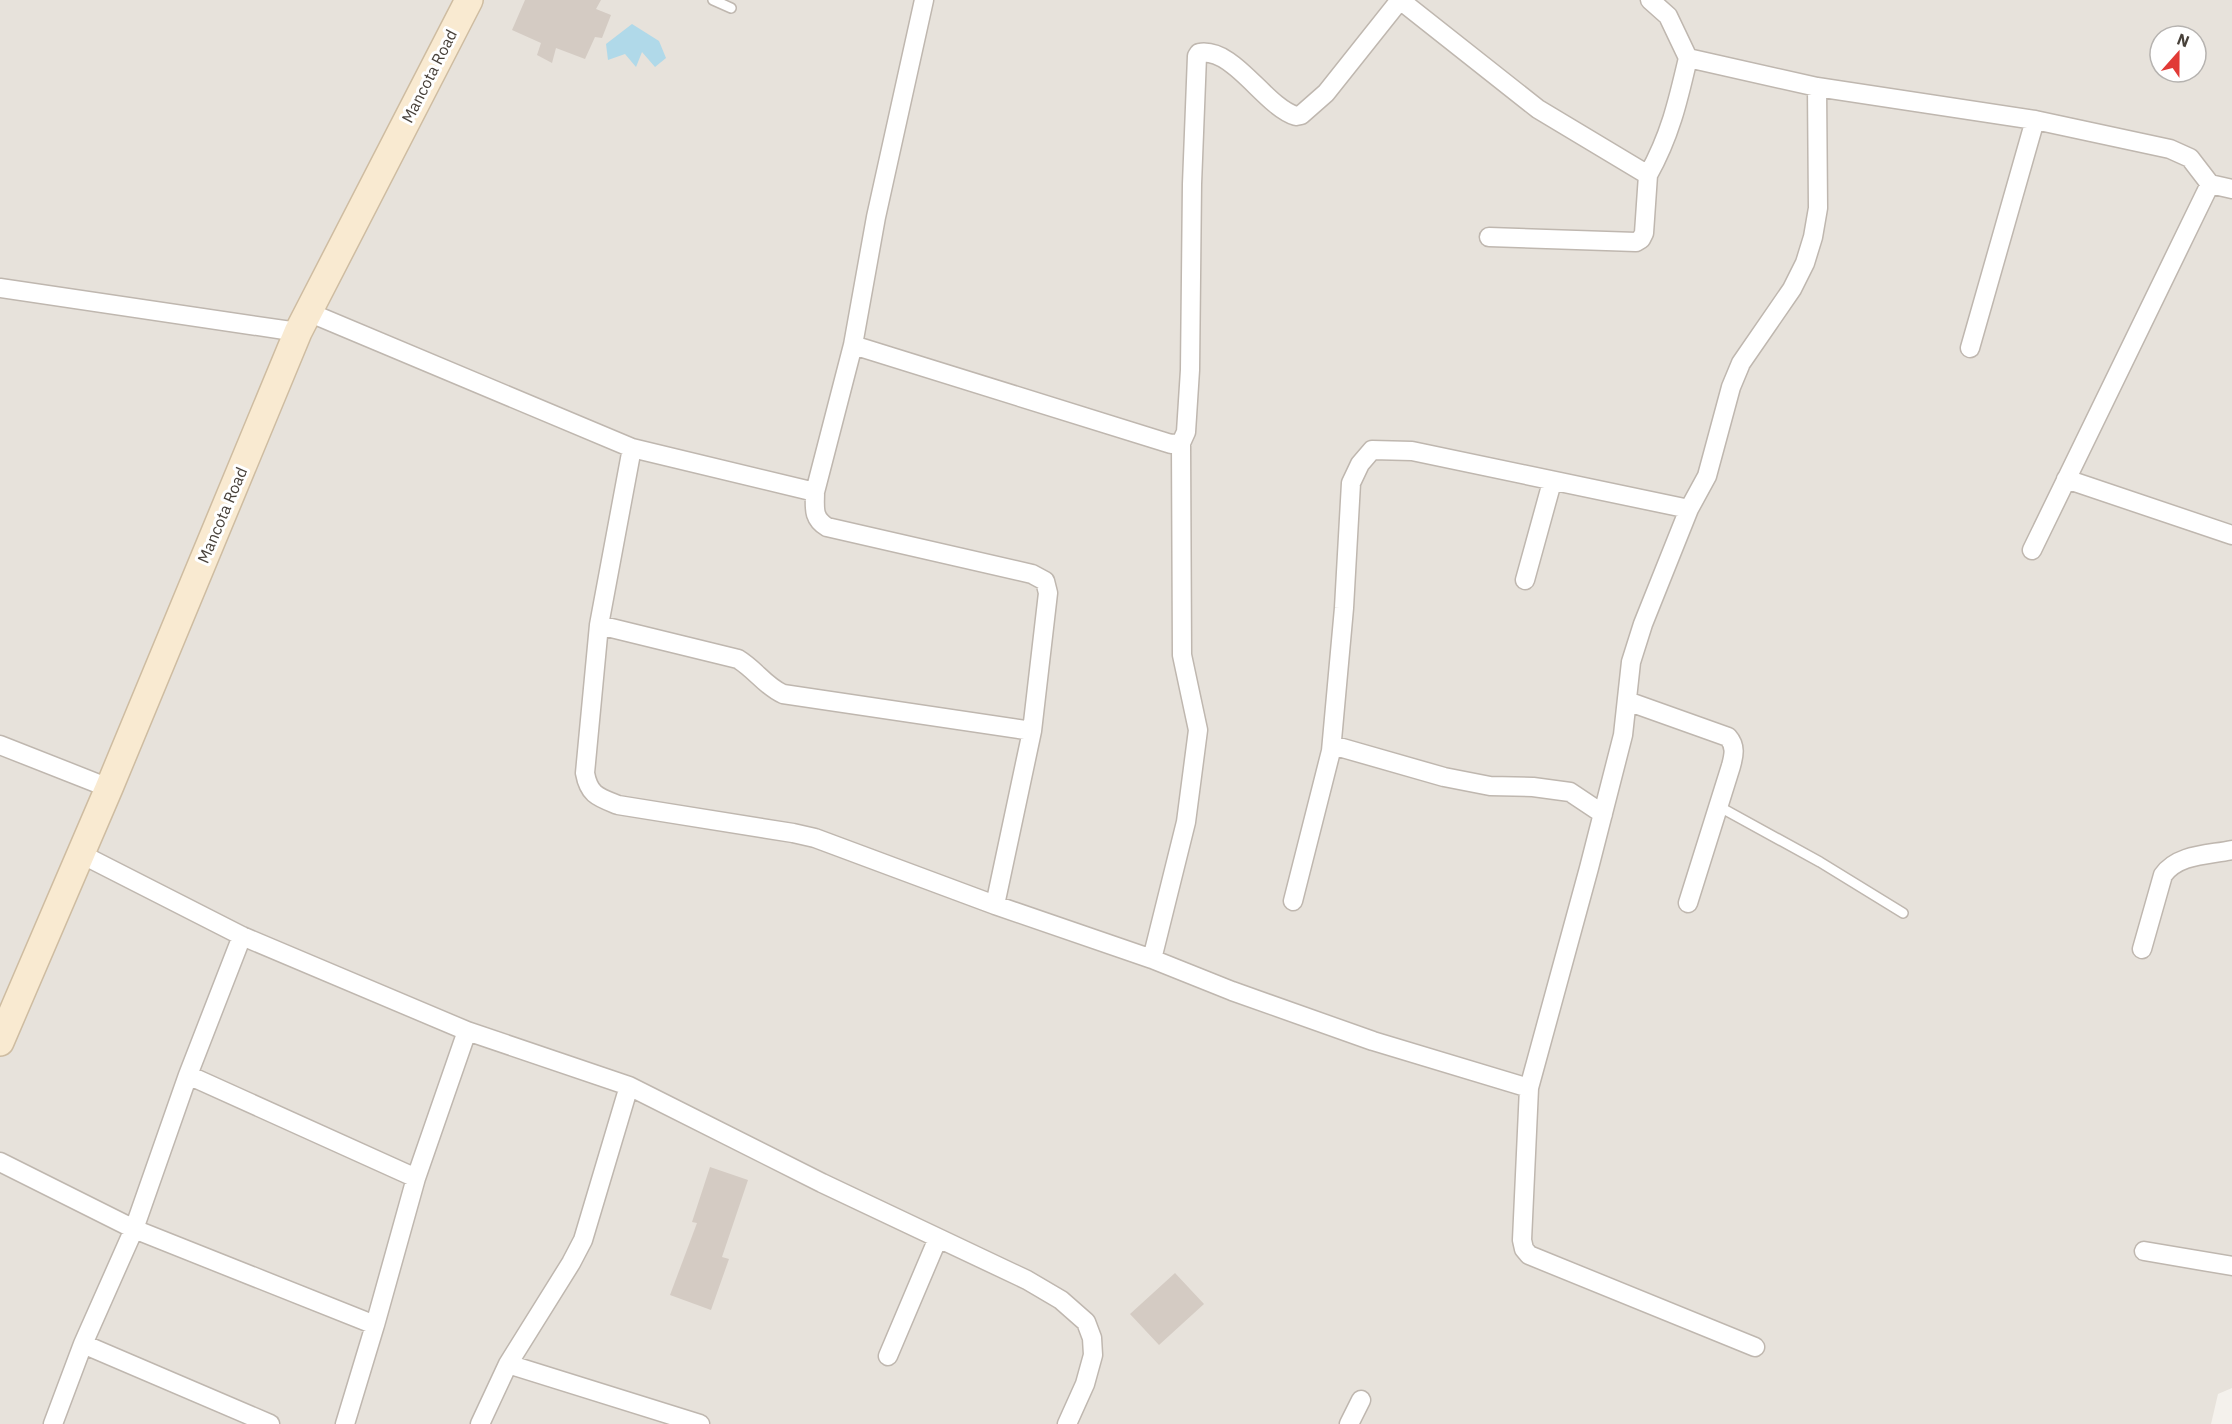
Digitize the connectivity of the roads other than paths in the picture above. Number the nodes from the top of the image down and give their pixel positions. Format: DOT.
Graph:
graph roads {
  1 [pos="468,0"];
  2 [pos="713,0"];
  3 [pos="924,0"];
  4 [pos="1400,0"];
  5 [pos="1650,0"];
  6 [pos="731,8"];
  7 [pos="1688,58"];
  8 [pos="1817,87"];
  9 [pos="2035,120"];
  10 [pos="1648,175"];
  11 [pos="2210,184"];
  12 [pos="2232,189"];
  13 [pos="1489,237"];
  14 [pos="0,288"];
  15 [pos="303,322"];
  16 [pos="853,345"];
  17 [pos="1970,348"];
  18 [pos="1181,443"];
  19 [pos="632,448"];
  20 [pos="2066,479"];
  21 [pos="1552,482"];
  22 [pos="815,492"];
  23 [pos="1689,509"];
  24 [pos="2232,535"];
  25 [pos="2032,550"];
  26 [pos="1525,580"];
  27 [pos="599,625"];
  28 [pos="1627,701"];
  29 [pos="1032,730"];
  30 [pos="0,745"];
  31 [pos="1332,745"];
  32 [pos="109,788"];
  33 [pos="1719,806"];
  34 [pos="1603,814"];
  35 [pos="2232,850"];
  36 [pos="81,854"];
  37 [pos="1293,901"];
  38 [pos="1688,903"];
  39 [pos="995,905"];
  40 [pos="1903,913"];
  41 [pos="242,936"];
  42 [pos="2142,949"];
  43 [pos="1152,959"];
  44 [pos="467,1031"];
  45 [pos="0,1042"];
  46 [pos="188,1075"];
  47 [pos="629,1086"];
  48 [pos="1529,1088"];
  49 [pos="0,1162"];
  50 [pos="416,1178"];
  51 [pos="134,1229"];
  52 [pos="938,1238"];
  53 [pos="2144,1251"];
  54 [pos="2232,1266"];
  55 [pos="375,1325"];
  56 [pos="84,1344"];
  57 [pos="1755,1347"];
  58 [pos="888,1356"];
  59 [pos="508,1364"];
  60 [pos="1361,1400"];
  61 [pos="53,1424"];
  62 [pos="270,1424"];
  63 [pos="345,1424"];
  64 [pos="480,1424"];
  65 [pos="700,1424"];
  66 [pos="1067,1424"];
  67 [pos="1349,1424"];
  1 -- 15 [label="main road, Mancota Road"];
  2 -- 6 [label="lane"];
  3 -- 16 [label="street"];
  4 -- 10 [label="street"];
  4 -- 18 [label="street"];
  5 -- 7 [label="street"];
  7 -- 8 [label="street"];
  7 -- 10 [label="street"];
  8 -- 9 [label="street"];
  8 -- 23 [label="street"];
  9 -- 11 [label="street"];
  9 -- 17 [label="street"];
  10 -- 13 [label="street"];
  11 -- 12 [label="street"];
  11 -- 20 [label="street"];
  14 -- 15 [label="street"];
  15 -- 19 [label="street"];
  15 -- 32 [label="main road, Mancota Road"];
  16 -- 18 [label="street"];
  16 -- 22 [label="street"];
  18 -- 43 [label="street"];
  19 -- 22 [label="street"];
  19 -- 27 [label="street"];
  20 -- 24 [label="street"];
  20 -- 25 [label="street"];
  21 -- 23 [label="street"];
  21 -- 26 [label="street"];
  21 -- 31 [label="street"];
  22 -- 29 [label="street"];
  23 -- 28 [label="street"];
  27 -- 29 [label="street"];
  27 -- 39 [label="street"];
  28 -- 33 [label="street"];
  28 -- 34 [label="street"];
  29 -- 39 [label="street"];
  30 -- 32 [label="street"];
  31 -- 34 [label="street"];
  31 -- 37 [label="street"];
  32 -- 36 [label="main road, Mancota Road"];
  33 -- 38 [label="street"];
  33 -- 40 [label="lane"];
  34 -- 48 [label="street"];
  35 -- 42 [label="street"];
  36 -- 41 [label="street"];
  36 -- 45 [label="main road, Mancota Road"];
  39 -- 43 [label="street"];
  41 -- 44 [label="street"];
  41 -- 46 [label="street"];
  43 -- 48 [label="street"];
  44 -- 47 [label="street"];
  44 -- 50 [label="street"];
  46 -- 50 [label="street"];
  46 -- 51 [label="street"];
  47 -- 52 [label="street"];
  47 -- 59 [label="street"];
  48 -- 57 [label="street"];
  49 -- 51 [label="street"];
  50 -- 55 [label="street"];
  51 -- 55 [label="street"];
  51 -- 56 [label="street"];
  52 -- 58 [label="street"];
  52 -- 66 [label="street"];
  53 -- 54 [label="street"];
  55 -- 63 [label="street"];
  56 -- 61 [label="street"];
  56 -- 62 [label="street"];
  59 -- 64 [label="street"];
  59 -- 65 [label="street"];
  60 -- 67 [label="street"];
}
